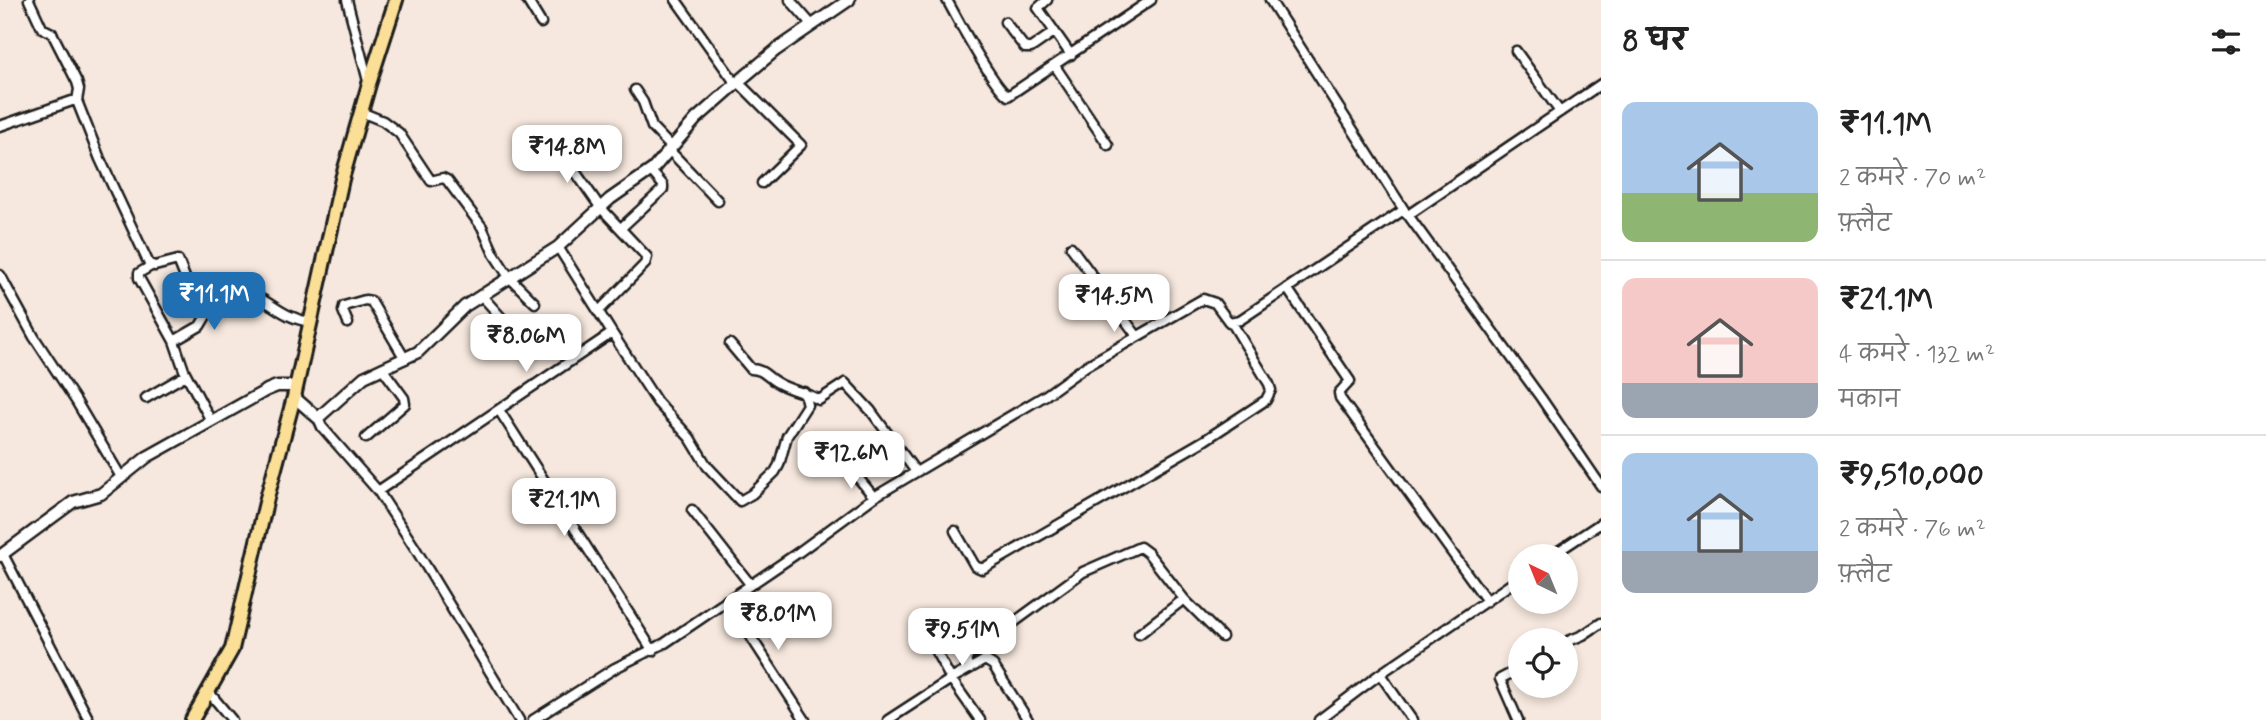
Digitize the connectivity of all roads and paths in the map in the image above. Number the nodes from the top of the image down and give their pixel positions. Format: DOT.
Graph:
graph roads {
  1 [pos="29,0"];
  2 [pos="347,0"];
  3 [pos="396,0"];
  4 [pos="527,0"];
  5 [pos="676,0"];
  6 [pos="790,0"];
  7 [pos="849,0"];
  8 [pos="947,0"];
  9 [pos="1047,0"];
  10 [pos="1151,0"];
  11 [pos="1270,0"];
  12 [pos="1005,22"];
  13 [pos="541,23"];
  14 [pos="812,25"];
  15 [pos="1054,32"];
  16 [pos="1516,51"];
  17 [pos="1071,55"];
  18 [pos="1055,66"];
  19 [pos="737,83"];
  20 [pos="369,84"];
  21 [pos="1601,84"];
  22 [pos="635,90"];
  23 [pos="78,101"];
  24 [pos="361,112"];
  25 [pos="1560,112"];
  26 [pos="0,126"];
  27 [pos="1108,145"];
  28 [pos="558,147"];
  29 [pos="671,149"];
  30 [pos="651,171"];
  31 [pos="762,183"];
  32 [pos="718,201"];
  33 [pos="600,207"];
  34 [pos="1406,213"];
  35 [pos="621,228"];
  36 [pos="558,247"];
  37 [pos="1072,247"];
  38 [pos="151,266"];
  39 [pos="0,275"];
  40 [pos="509,277"];
  41 [pos="1287,288"];
  42 [pos="220,292"];
  43 [pos="481,295"];
  44 [pos="535,303"];
  45 [pos="598,312"];
  46 [pos="310,323"];
  47 [pos="348,323"];
  48 [pos="1231,323"];
  49 [pos="509,326"];
  50 [pos="612,333"];
  51 [pos="1138,336"];
  52 [pos="174,341"];
  53 [pos="730,344"];
  54 [pos="405,359"];
  55 [pos="382,369"];
  56 [pos="186,375"];
  57 [pos="294,391"];
  58 [pos="804,392"];
  59 [pos="146,398"];
  60 [pos="499,410"];
  61 [pos="318,418"];
  62 [pos="211,421"];
  63 [pos="366,438"];
  64 [pos="850,468"];
  65 [pos="916,472"];
  66 [pos="121,477"];
  67 [pos="1601,486"];
  68 [pos="377,491"];
  69 [pos="874,497"];
  70 [pos="692,510"];
  71 [pos="1601,523"];
  72 [pos="956,531"];
  73 [pos="1569,544"];
  74 [pos="1,555"];
  75 [pos="750,584"];
  76 [pos="1508,586"];
  77 [pos="1184,599"];
  78 [pos="727,600"];
  79 [pos="1486,600"];
  80 [pos="1601,623"];
  81 [pos="923,628"];
  82 [pos="1139,634"];
  83 [pos="1578,637"];
  84 [pos="1222,638"];
  85 [pos="653,651"];
  86 [pos="970,668"];
  87 [pos="1380,674"];
  88 [pos="1508,675"];
  89 [pos="951,679"];
  90 [pos="208,691"];
  91 [pos="1508,697"];
  92 [pos="1508,698"];
  93 [pos="89,720"];
  94 [pos="192,720"];
  95 [pos="232,720"];
  96 [pos="519,720"];
  97 [pos="533,720"];
  98 [pos="805,720"];
  99 [pos="888,720"];
  100 [pos="980,720"];
  101 [pos="1028,720"];
  102 [pos="1319,720"];
  103 [pos="1412,720"];
  104 [pos="1518,720"];
  1 -- 23 [label="street"];
  2 -- 20 [label="street"];
  3 -- 20 [label="main road"];
  4 -- 13 [label="street"];
  5 -- 19 [label="street"];
  6 -- 14 [label="street"];
  7 -- 14 [label="street"];
  8 -- 18 [label="street"];
  9 -- 15 [label="street"];
  10 -- 17 [label="street"];
  11 -- 34 [label="street"];
  12 -- 15 [label="street"];
  14 -- 19 [label="street"];
  15 -- 17 [label="street"];
  16 -- 25 [label="street"];
  17 -- 18 [label="street"];
  18 -- 27 [label="street"];
  19 -- 29 [label="street"];
  19 -- 31 [label="street"];
  20 -- 24 [label="main road"];
  21 -- 25 [label="street"];
  22 -- 29 [label="street"];
  23 -- 26 [label="street"];
  23 -- 38 [label="street"];
  24 -- 40 [label="street"];
  24 -- 46 [label="main road"];
  25 -- 34 [label="street"];
  28 -- 33 [label="street"];
  29 -- 30 [label="street"];
  29 -- 32 [label="street"];
  30 -- 33 [label="street"];
  30 -- 35 [label="street"];
  33 -- 35 [label="street"];
  33 -- 36 [label="street"];
  34 -- 41 [label="street"];
  34 -- 67 [label="street"];
  35 -- 45 [label="street"];
  36 -- 40 [label="street"];
  36 -- 45 [label="street"];
  37 -- 51 [label="street"];
  38 -- 42 [label="street"];
  38 -- 52 [label="street"];
  39 -- 66 [label="street"];
  40 -- 43 [label="street"];
  40 -- 44 [label="street"];
  41 -- 48 [label="street"];
  41 -- 79 [label="street"];
  42 -- 46 [label="street"];
  42 -- 52 [label="street"];
  43 -- 49 [label="street"];
  43 -- 54 [label="street"];
  45 -- 50 [label="street"];
  46 -- 57 [label="main road"];
  47 -- 54 [label="street"];
  48 -- 51 [label="street"];
  48 -- 72 [label="street"];
  50 -- 58 [label="street"];
  50 -- 60 [label="street"];
  51 -- 65 [label="street"];
  52 -- 56 [label="street"];
  53 -- 58 [label="street"];
  54 -- 55 [label="street"];
  55 -- 61 [label="street"];
  55 -- 63 [label="street"];
  56 -- 59 [label="street"];
  56 -- 62 [label="street"];
  57 -- 61 [label="street"];
  57 -- 62 [label="street"];
  57 -- 90 [label="main road"];
  58 -- 65 [label="street"];
  60 -- 68 [label="street"];
  60 -- 85 [label="street"];
  61 -- 68 [label="street"];
  62 -- 66 [label="street"];
  64 -- 69 [label="street"];
  65 -- 69 [label="street"];
  66 -- 74 [label="street"];
  68 -- 96 [label="street"];
  69 -- 75 [label="street"];
  70 -- 75 [label="street"];
  71 -- 73 [label="street"];
  74 -- 93 [label="street"];
  75 -- 78 [label="street"];
  76 -- 79 [label="street"];
  77 -- 82 [label="street"];
  77 -- 84 [label="street"];
  77 -- 86 [label="street"];
  78 -- 85 [label="street"];
  78 -- 98 [label="street"];
  79 -- 87 [label="street"];
  80 -- 83 [label="street"];
  81 -- 89 [label="street"];
  85 -- 97 [label="street"];
  86 -- 89 [label="street"];
  86 -- 101 [label="street"];
  87 -- 102 [label="street"];
  87 -- 103 [label="street"];
  88 -- 91 [label="street"];
  89 -- 99 [label="street"];
  89 -- 100 [label="street"];
  90 -- 94 [label="main road"];
  90 -- 95 [label="street"];
  92 -- 104 [label="street"];
}
